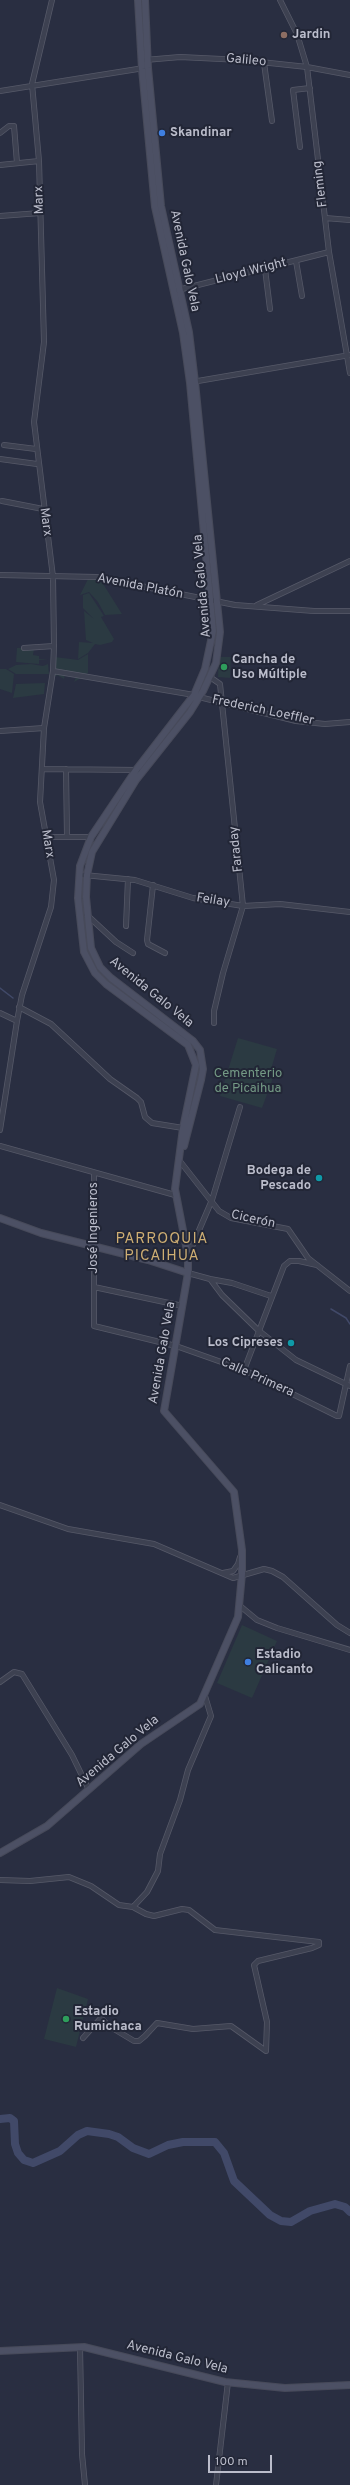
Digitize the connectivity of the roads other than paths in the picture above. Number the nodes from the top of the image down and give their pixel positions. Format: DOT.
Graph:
graph roads {
  1 [pos="52,0"];
  2 [pos="138,0"];
  3 [pos="145,0"];
  4 [pos="280,0"];
  5 [pos="145,60"];
  6 [pos="264,62"];
  7 [pos="307,67"];
  8 [pos="145,68"];
  9 [pos="350,75"];
  10 [pos="32,84"];
  11 [pos="310,88"];
  12 [pos="0,91"];
  13 [pos="272,121"];
  14 [pos="0,133"];
  15 [pos="148,136"];
  16 [pos="155,136"];
  17 [pos="300,147"];
  18 [pos="39,161"];
  19 [pos="17,163"];
  20 [pos="0,165"];
  21 [pos="158,206"];
  22 [pos="40,213"];
  23 [pos="0,216"];
  24 [pos="325,218"];
  25 [pos="350,220"];
  26 [pos="330,252"];
  27 [pos="296,261"];
  28 [pos="265,269"];
  29 [pos="176,290"];
  30 [pos="302,296"];
  31 [pos="270,309"];
  32 [pos="348,355"];
  33 [pos="350,373"];
  34 [pos="193,382"];
  35 [pos="4,445"];
  36 [pos="36,449"];
  37 [pos="0,458"];
  38 [pos="37,464"];
  39 [pos="203,496"];
  40 [pos="2,501"];
  41 [pos="43,509"];
  42 [pos="350,561"];
  43 [pos="0,575"];
  44 [pos="53,576"];
  45 [pos="211,601"];
  46 [pos="218,603"];
  47 [pos="256,606"];
  48 [pos="350,611"];
  49 [pos="54,646"];
  50 [pos="24,648"];
  51 [pos="53,671"];
  52 [pos="210,677"];
  53 [pos="196,696"];
  54 [pos="221,702"];
  55 [pos="350,722"];
  56 [pos="44,728"];
  57 [pos="0,731"];
  58 [pos="42,769"];
  59 [pos="66,769"];
  60 [pos="136,770"];
  61 [pos="143,772"];
  62 [pos="67,836"];
  63 [pos="47,837"];
  64 [pos="91,837"];
  65 [pos="79,875"];
  66 [pos="87,875"];
  67 [pos="128,879"];
  68 [pos="153,885"];
  69 [pos="243,906"];
  70 [pos="350,912"];
  71 [pos="87,915"];
  72 [pos="126,926"];
  73 [pos="133,953"];
  74 [pos="165,953"];
  75 [pos="19,1007"];
  76 [pos="0,1012"];
  77 [pos="17,1021"];
  78 [pos="214,1023"];
  79 [pos="240,1107"];
  80 [pos="183,1128"];
  81 [pos="0,1130"];
  82 [pos="0,1146"];
  83 [pos="179,1157"];
  84 [pos="94,1174"];
  85 [pos="175,1196"];
  86 [pos="212,1200"];
  87 [pos="0,1218"];
  88 [pos="92,1248"];
  89 [pos="188,1256"];
  90 [pos="317,1265"];
  91 [pos="188,1273"];
  92 [pos="210,1279"];
  93 [pos="94,1287"];
  94 [pos="350,1291"];
  95 [pos="271,1296"];
  96 [pos="183,1306"];
  97 [pos="258,1330"];
  98 [pos="176,1346"];
  99 [pos="350,1366"];
  100 [pos="244,1370"];
  101 [pos="348,1385"];
  102 [pos="0,1505"];
  103 [pos="242,1550"];
  104 [pos="223,1572"];
  105 [pos="242,1574"];
  106 [pos="240,1605"];
  107 [pos="350,1633"];
  108 [pos="350,1650"];
  109 [pos="0,1682"];
  110 [pos="205,1696"];
  111 [pos="89,1790"];
  112 [pos="0,1853"];
  113 [pos="0,1880"];
  114 [pos="133,1907"];
  115 [pos="83,2038"];
  116 [pos="80,2347"];
  117 [pos="0,2351"];
  118 [pos="228,2382"];
  119 [pos="350,2385"];
  120 [pos="85,2485"];
  121 [pos="216,2485"];
  1 -- 10 [label="street, Marx"];
  2 -- 5 [label="main road, Avenida Galo Vela"];
  3 -- 5 [label="main road, Avenida Galo Vela"];
  4 -- 7 [label="street, Fleming"];
  5 -- 6 [label="street, Galileo"];
  5 -- 8 [label="main road, Avenida Galo Vela"];
  6 -- 7 [label="street, Galileo"];
  6 -- 13 [label="street"];
  7 -- 9 [label="street, Galileo"];
  7 -- 11 [label="street, Fleming"];
  8 -- 10 [label="street"];
  8 -- 15 [label="main road, Avenida Galo Vela"];
  8 -- 16 [label="main road, Avenida Galo Vela"];
  10 -- 12 [label="street"];
  10 -- 18 [label="street, Marx"];
  11 -- 17 [label="street"];
  11 -- 24 [label="street, Fleming"];
  14 -- 19 [label="street"];
  15 -- 16 [label="main road"];
  15 -- 21 [label="main road, Avenida Galo Vela"];
  16 -- 21 [label="main road, Avenida Galo Vela"];
  18 -- 19 [label="street"];
  18 -- 22 [label="street, Marx"];
  19 -- 20 [label="street"];
  21 -- 29 [label="main road, Avenida Galo Vela"];
  22 -- 23 [label="street"];
  22 -- 36 [label="street, Marx"];
  24 -- 25 [label="street"];
  24 -- 26 [label="street, Fleming"];
  26 -- 27 [label="street, Lloyd Wright"];
  26 -- 32 [label="street, Fleming"];
  27 -- 28 [label="street, Lloyd Wright"];
  27 -- 30 [label="street"];
  28 -- 29 [label="street, Lloyd Wright"];
  28 -- 31 [label="street"];
  29 -- 34 [label="main road, Avenida Galo Vela"];
  32 -- 33 [label="street, Fleming"];
  32 -- 34 [label="street"];
  34 -- 39 [label="main road, Avenida Galo Vela"];
  35 -- 36 [label="street"];
  36 -- 38 [label="street, Marx"];
  37 -- 38 [label="street"];
  38 -- 41 [label="street, Marx"];
  39 -- 45 [label="main road, Avenida Galo Vela"];
  39 -- 46 [label="main road, Avenida Galo Vela"];
  40 -- 41 [label="street"];
  41 -- 44 [label="street, Marx"];
  42 -- 47 [label="street"];
  43 -- 44 [label="street, Avenida Platón"];
  44 -- 45 [label="street, Avenida Platón"];
  44 -- 49 [label="street, Marx"];
  45 -- 46 [label="street, Avenida Platón"];
  45 -- 53 [label="main road, Avenida Galo Vela"];
  46 -- 47 [label="street, Avenida Platón"];
  46 -- 52 [label="main road, Avenida Galo Vela"];
  47 -- 48 [label="street, Avenida Platón"];
  49 -- 50 [label="street"];
  49 -- 51 [label="street, Marx"];
  51 -- 53 [label="street, Frederich Loeffler"];
  51 -- 56 [label="street, Marx"];
  52 -- 53 [label="main road, Avenida Galo Vela"];
  52 -- 54 [label="street, Faraday"];
  53 -- 54 [label="street, Frederich Loeffler"];
  53 -- 60 [label="main road, Avenida Galo Vela"];
  53 -- 61 [label="main road, Avenida Galo Vela"];
  54 -- 55 [label="street, Frederich Loeffler"];
  54 -- 69 [label="street, Faraday"];
  56 -- 57 [label="street"];
  56 -- 58 [label="street, Marx"];
  58 -- 59 [label="street"];
  58 -- 63 [label="street, Marx"];
  59 -- 60 [label="street"];
  59 -- 62 [label="street"];
  60 -- 61 [label="street"];
  60 -- 64 [label="main road, Avenida Galo Vela"];
  61 -- 66 [label="main road, Avenida Galo Vela"];
  62 -- 63 [label="street"];
  62 -- 64 [label="street"];
  63 -- 75 [label="street, Marx"];
  64 -- 65 [label="main road, Avenida Galo Vela"];
  65 -- 66 [label="street, Feilay"];
  65 -- 80 [label="main road, Avenida Galo Vela"];
  66 -- 67 [label="street, Feilay"];
  66 -- 71 [label="main road, Avenida Galo Vela"];
  67 -- 68 [label="street, Feilay"];
  67 -- 72 [label="street"];
  68 -- 69 [label="street, Feilay"];
  68 -- 74 [label="street"];
  69 -- 70 [label="street, Feilay"];
  69 -- 78 [label="street, Faraday"];
  71 -- 73 [label="street"];
  71 -- 83 [label="main road, Avenida Galo Vela"];
  75 -- 77 [label="street, Marx"];
  75 -- 80 [label="street"];
  76 -- 77 [label="street"];
  77 -- 81 [label="street, Marx"];
  79 -- 86 [label="street"];
  80 -- 83 [label="main road, Avenida Galo Vela"];
  82 -- 84 [label="street"];
  83 -- 85 [label="main road, Avenida Galo Vela"];
  83 -- 86 [label="street, Cicerón"];
  84 -- 85 [label="street"];
  84 -- 88 [label="street, José Ingenieros"];
  85 -- 89 [label="main road, Avenida Galo Vela"];
  86 -- 89 [label="street"];
  86 -- 90 [label="street, Cicerón"];
  87 -- 88 [label="main road"];
  88 -- 91 [label="main road"];
  88 -- 93 [label="street, José Ingenieros"];
  89 -- 91 [label="main road, Avenida Galo Vela"];
  90 -- 94 [label="street, Cicerón"];
  90 -- 95 [label="street"];
  91 -- 92 [label="street"];
  91 -- 96 [label="main road, Avenida Galo Vela"];
  92 -- 95 [label="street"];
  92 -- 97 [label="street"];
  93 -- 96 [label="street, José Ingenieros"];
  93 -- 98 [label="street, Calle Primera"];
  95 -- 97 [label="street"];
  96 -- 98 [label="main road, Avenida Galo Vela"];
  97 -- 100 [label="street"];
  97 -- 101 [label="street"];
  98 -- 100 [label="street, Calle Primera"];
  98 -- 103 [label="main road, Avenida Galo Vela"];
  99 -- 101 [label="street"];
  100 -- 101 [label="street, Calle Primera"];
  102 -- 104 [label="street"];
  103 -- 104 [label="street"];
  103 -- 105 [label="main road, Avenida Galo Vela"];
  104 -- 105 [label="street"];
  105 -- 106 [label="main road, Avenida Galo Vela"];
  105 -- 107 [label="street"];
  106 -- 108 [label="street"];
  106 -- 110 [label="main road, Avenida Galo Vela"];
  109 -- 111 [label="street"];
  110 -- 111 [label="main road, Avenida Galo Vela"];
  110 -- 114 [label="street"];
  111 -- 112 [label="main road, Avenida Galo Vela"];
  113 -- 114 [label="street"];
  114 -- 115 [label="street"];
  116 -- 117 [label="main road, Avenida Galo Vela"];
  116 -- 118 [label="main road, Avenida Galo Vela"];
  116 -- 120 [label="street"];
  118 -- 119 [label="main road, Avenida Galo Vela"];
  118 -- 121 [label="street"];
}
